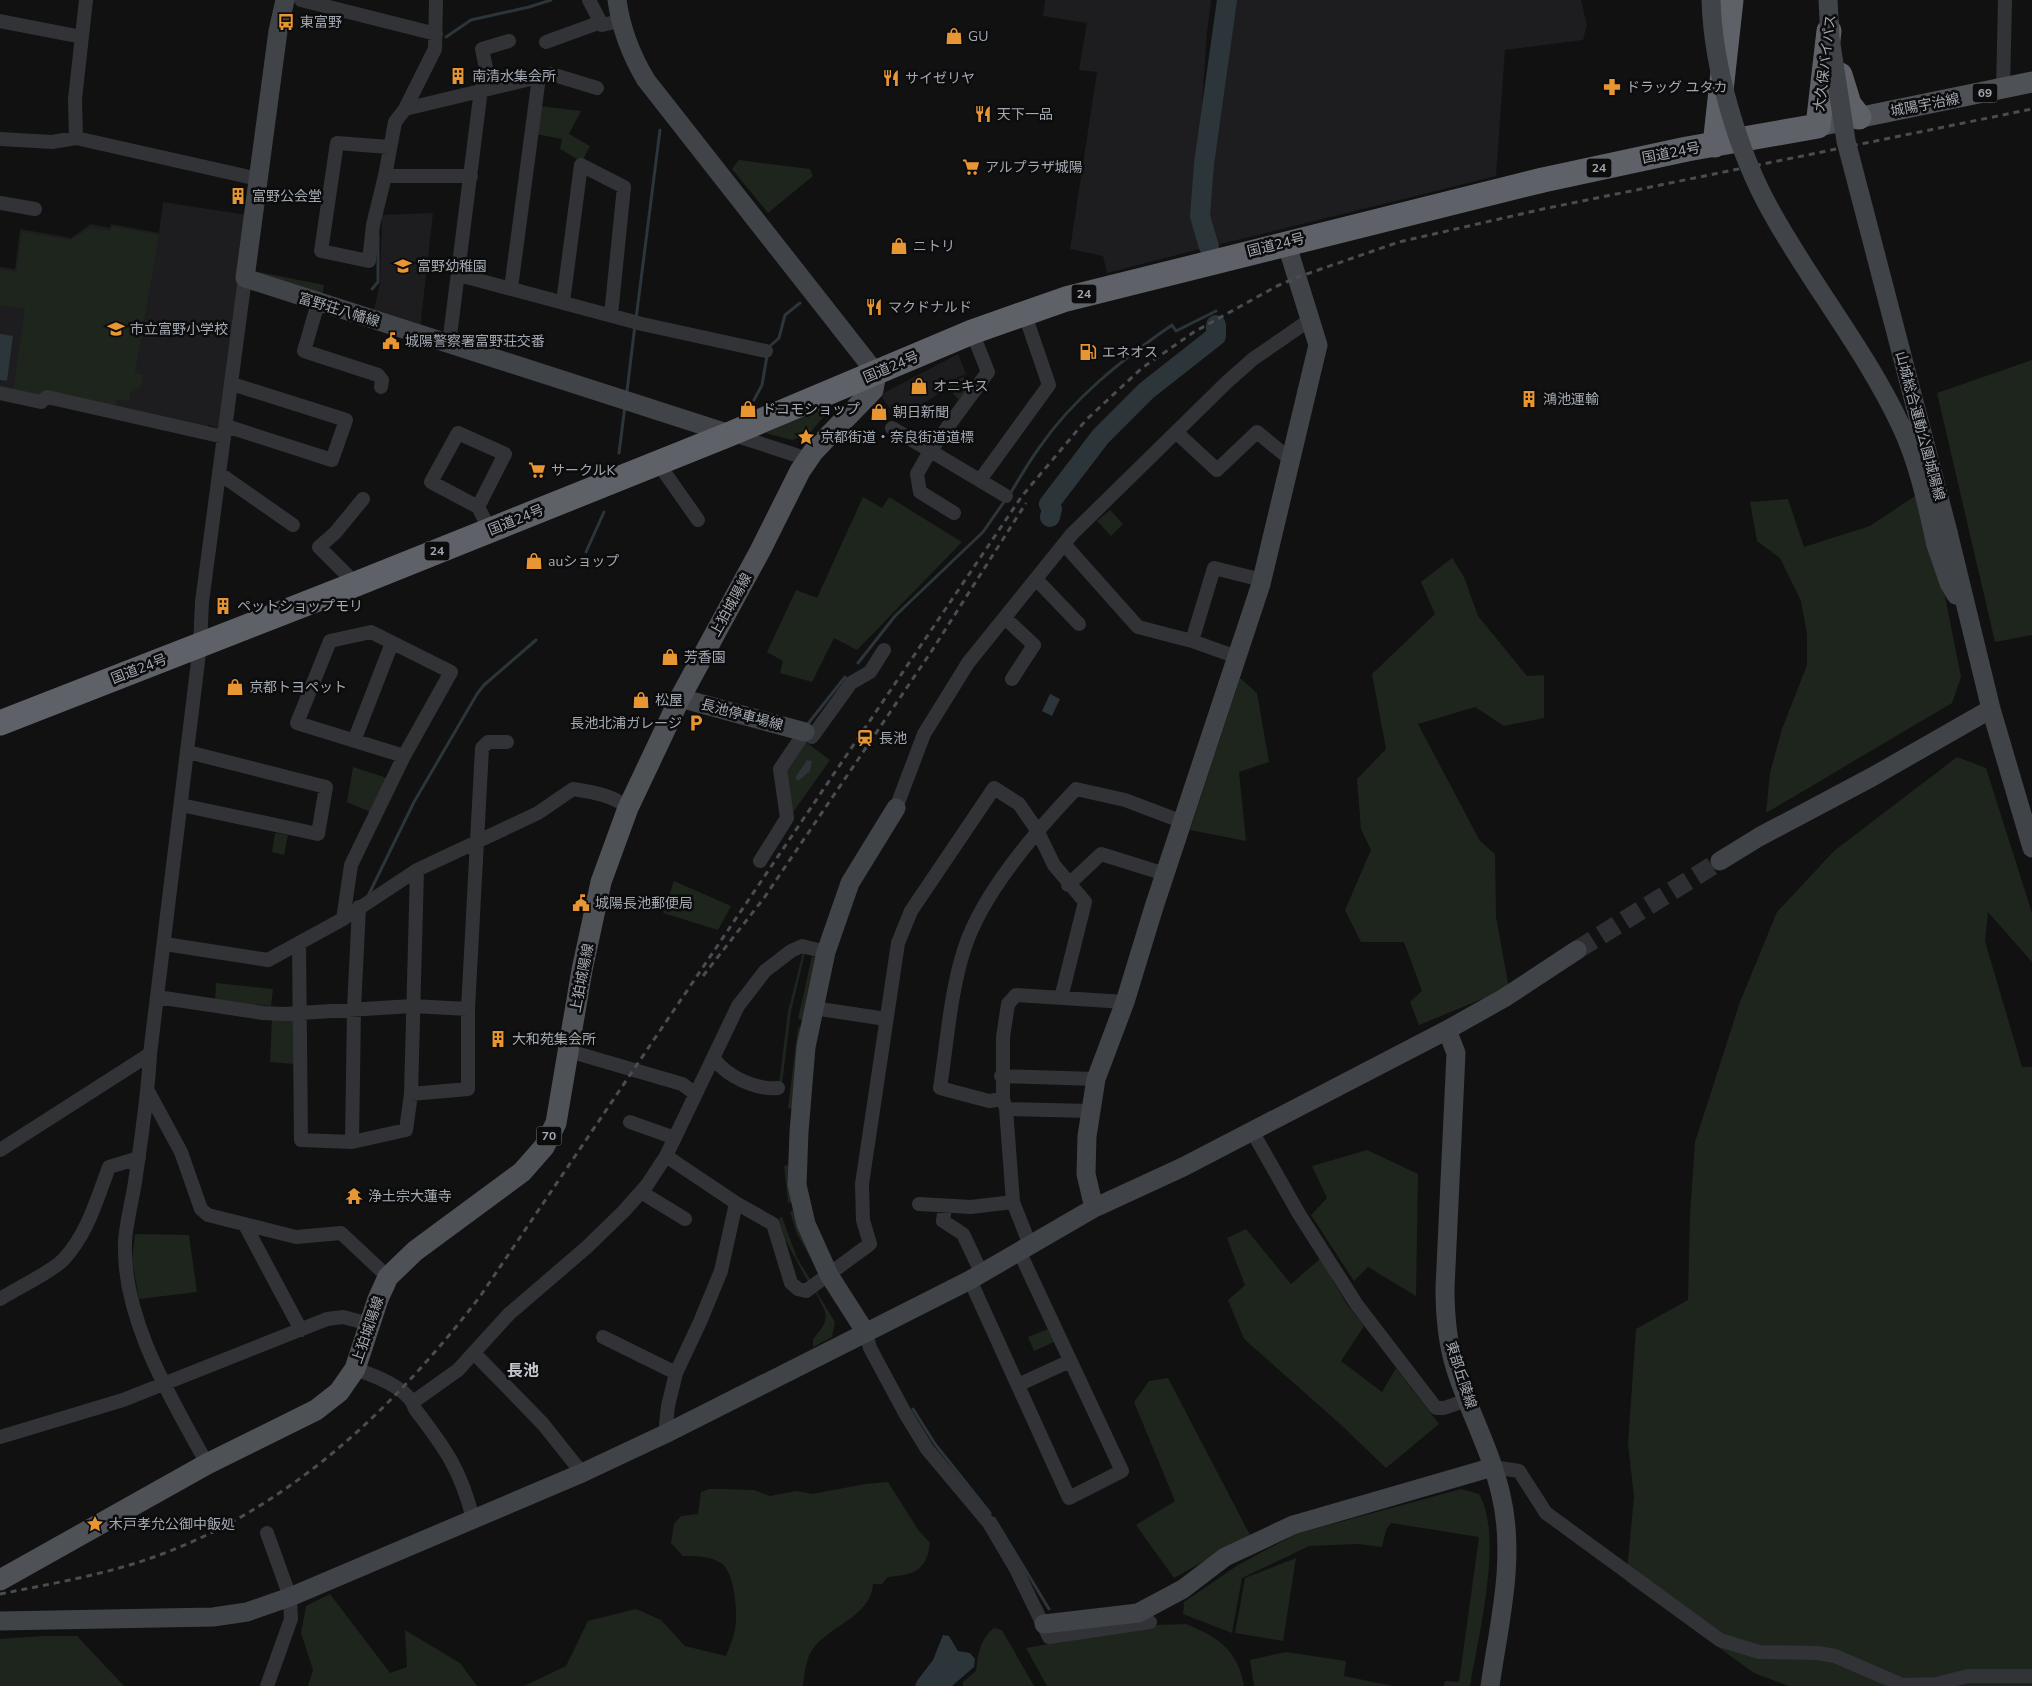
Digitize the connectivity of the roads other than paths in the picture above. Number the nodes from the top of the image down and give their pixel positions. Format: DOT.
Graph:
graph roads {
  1 [pos="86,0"];
  2 [pos="285,0"];
  3 [pos="301,0"];
  4 [pos="436,0"];
  5 [pos="589,0"];
  6 [pos="617,0"];
  7 [pos="1711,0"];
  8 [pos="1731,0"];
  9 [pos="1828,0"];
  10 [pos="1833,0"];
  11 [pos="2006,0"];
  12 [pos="0,21"];
  13 [pos="620,21"];
  14 [pos="601,22"];
  15 [pos="436,34"];
  16 [pos="82,37"];
  17 [pos="509,41"];
  18 [pos="546,42"];
  19 [pos="539,77"];
  20 [pos="2032,82"];
  21 [pos="486,88"];
  22 [pos="597,88"];
  23 [pos="2003,90"];
  24 [pos="405,109"];
  25 [pos="1859,117"];
  26 [pos="1818,126"];
  27 [pos="76,138"];
  28 [pos="0,139"];
  29 [pos="1715,145"];
  30 [pos="389,147"];
  31 [pos="385,176"];
  32 [pos="471,176"];
  33 [pos="258,179"];
  34 [pos="0,203"];
  35 [pos="35,209"];
  36 [pos="1286,242"];
  37 [pos="459,275"];
  38 [pos="245,278"];
  39 [pos="511,288"];
  40 [pos="562,302"];
  41 [pos="318,303"];
  42 [pos="1024,312"];
  43 [pos="611,315"];
  44 [pos="1311,319"];
  45 [pos="972,332"];
  46 [pos="449,344"];
  47 [pos="766,351"];
  48 [pos="876,373"];
  49 [pos="232,384"];
  50 [pos="381,387"];
  51 [pos="0,393"];
  52 [pos="892,428"];
  53 [pos="225,431"];
  54 [pos="1176,432"];
  55 [pos="730,434"];
  56 [pos="930,451"];
  57 [pos="808,460"];
  58 [pos="1291,460"];
  59 [pos="658,463"];
  60 [pos="220,474"];
  61 [pos="980,480"];
  62 [pos="1006,496"];
  63 [pos="363,499"];
  64 [pos="478,507"];
  65 [pos="954,513"];
  66 [pos="698,520"];
  67 [pos="293,525"];
  68 [pos="490,530"];
  69 [pos="1942,539"];
  70 [pos="1064,544"];
  71 [pos="1036,579"];
  72 [pos="1262,580"];
  73 [pos="356,584"];
  74 [pos="1005,618"];
  75 [pos="1079,624"];
  76 [pos="1192,641"];
  77 [pos="392,643"];
  78 [pos="200,645"];
  79 [pos="884,650"];
  80 [pos="1237,657"];
  81 [pos="1012,679"];
  82 [pos="680,698"];
  83 [pos="1991,709"];
  84 [pos="0,723"];
  85 [pos="805,732"];
  86 [pos="354,741"];
  87 [pos="507,742"];
  88 [pos="188,752"];
  89 [pos="404,756"];
  90 [pos="182,805"];
  91 [pos="628,808"];
  92 [pos="896,808"];
  93 [pos="1183,822"];
  94 [pos="1037,830"];
  95 [pos="479,842"];
  96 [pos="2032,848"];
  97 [pos="760,861"];
  98 [pos="1720,861"];
  99 [pos="417,870"];
  100 [pos="1165,874"];
  101 [pos="1068,885"];
  102 [pos="359,907"];
  103 [pos="343,919"];
  104 [pos="299,943"];
  105 [pos="165,944"];
  106 [pos="1577,950"];
  107 [pos="826,952"];
  108 [pos="157,997"];
  109 [pos="1061,998"];
  110 [pos="1125,1002"];
  111 [pos="412,1006"];
  112 [pos="813,1008"];
  113 [pos="354,1009"];
  114 [pos="468,1009"];
  115 [pos="300,1012"];
  116 [pos="886,1019"];
  117 [pos="1447,1030"];
  118 [pos="569,1051"];
  119 [pos="150,1054"];
  120 [pos="714,1059"];
  121 [pos="1001,1076"];
  122 [pos="1096,1079"];
  123 [pos="778,1088"];
  124 [pos="148,1092"];
  125 [pos="411,1094"];
  126 [pos="696,1094"];
  127 [pos="1004,1104"];
  128 [pos="1091,1111"];
  129 [pos="630,1122"];
  130 [pos="1252,1131"];
  131 [pos="675,1138"];
  132 [pos="352,1142"];
  133 [pos="0,1150"];
  134 [pos="666,1156"];
  135 [pos="138,1158"];
  136 [pos="641,1192"];
  137 [pos="1013,1202"];
  138 [pos="736,1203"];
  139 [pos="919,1204"];
  140 [pos="945,1206"];
  141 [pos="1094,1208"];
  142 [pos="685,1219"];
  143 [pos="246,1225"];
  144 [pos="1024,1248"];
  145 [pos="829,1275"];
  146 [pos="976,1276"];
  147 [pos="388,1277"];
  148 [pos="0,1299"];
  149 [pos="370,1324"];
  150 [pos="301,1330"];
  151 [pos="866,1333"];
  152 [pos="603,1337"];
  153 [pos="475,1354"];
  154 [pos="1070,1361"];
  155 [pos="355,1369"];
  156 [pos="676,1373"];
  157 [pos="164,1384"];
  158 [pos="1018,1385"];
  159 [pos="1467,1400"];
  160 [pos="413,1402"];
  161 [pos="665,1434"];
  162 [pos="0,1437"];
  163 [pos="208,1464"];
  164 [pos="1494,1468"];
  165 [pos="582,1473"];
  166 [pos="473,1518"];
  167 [pos="267,1533"];
  168 [pos="0,1580"];
  169 [pos="290,1597"];
  170 [pos="0,1621"];
  171 [pos="1150,1622"];
  172 [pos="1044,1624"];
  173 [pos="2032,1676"];
  174 [pos="267,1686"];
  175 [pos="1490,1686"];
  1 -- 16 [label="street"];
  2 -- 33 [label="street"];
  3 -- 15 [label="street"];
  4 -- 15 [label="street"];
  5 -- 14 [label="street"];
  6 -- 13 [label="street"];
  7 -- 69 [label="street, bridge"];
  8 -- 29 [label="highway"];
  9 -- 69 [label="street, 山城総合運動公園城陽線, bridge"];
  10 -- 25 [label="highway"];
  10 -- 26 [label="highway, 大久保バイパス"];
  11 -- 23 [label="street"];
  12 -- 16 [label="street"];
  13 -- 14 [label="street"];
  13 -- 48 [label="street"];
  14 -- 18 [label="street"];
  15 -- 24 [label="street"];
  16 -- 27 [label="street"];
  17 -- 21 [label="street"];
  19 -- 21 [label="street"];
  19 -- 22 [label="street"];
  19 -- 39 [label="street"];
  20 -- 23 [label="main road, 城陽宇治線 / 69"];
  21 -- 24 [label="street"];
  21 -- 32 [label="street"];
  23 -- 25 [label="main road, 城陽宇治線 / 69"];
  24 -- 30 [label="street"];
  25 -- 26 [label="main road, 城陽宇治線 / 69"];
  26 -- 29 [label="highway, 国道24号 / 24"];
  27 -- 28 [label="street"];
  27 -- 33 [label="street"];
  29 -- 36 [label="highway, 国道24号 / 24"];
  30 -- 31 [label="street"];
  30 -- 31 [label="street"];
  31 -- 32 [label="street"];
  32 -- 37 [label="street"];
  33 -- 38 [label="street"];
  34 -- 35 [label="street"];
  36 -- 42 [label="highway, 国道24号 / 24"];
  36 -- 44 [label="street"];
  37 -- 39 [label="street"];
  37 -- 46 [label="street"];
  38 -- 41 [label="street, 富野荘八幡線"];
  38 -- 49 [label="street"];
  39 -- 40 [label="street"];
  40 -- 43 [label="street"];
  40 -- 43 [label="street"];
  41 -- 46 [label="street, 富野荘八幡線"];
  41 -- 50 [label="street"];
  42 -- 45 [label="highway, 国道24号 / 24"];
  42 -- 61 [label="street"];
  43 -- 47 [label="street"];
  44 -- 54 [label="street"];
  44 -- 58 [label="street"];
  45 -- 48 [label="highway, 国道24号 / 24"];
  45 -- 56 [label="street"];
  46 -- 55 [label="street, 富野荘八幡線"];
  48 -- 55 [label="highway, 国道24号 / 24"];
  48 -- 57 [label="main road, 上狛城陽線 / 70"];
  49 -- 53 [label="street"];
  49 -- 53 [label="street"];
  51 -- 53 [label="street"];
  52 -- 56 [label="street"];
  53 -- 60 [label="street"];
  54 -- 58 [label="street"];
  54 -- 70 [label="street"];
  55 -- 57 [label="street"];
  55 -- 59 [label="highway, 国道24号 / 24"];
  56 -- 61 [label="street"];
  56 -- 65 [label="street"];
  57 -- 82 [label="main road, 上狛城陽線 / 70"];
  58 -- 72 [label="street"];
  59 -- 66 [label="street"];
  59 -- 68 [label="highway, 国道24号 / 24"];
  60 -- 67 [label="street"];
  60 -- 78 [label="street"];
  61 -- 62 [label="street"];
  63 -- 73 [label="street"];
  64 -- 64 [label="street"];
  64 -- 68 [label="street"];
  68 -- 73 [label="highway, 国道24号 / 24"];
  69 -- 83 [label="street, 山城総合運動公園城陽線"];
  70 -- 71 [label="street"];
  70 -- 76 [label="street"];
  71 -- 74 [label="street"];
  71 -- 75 [label="street"];
  72 -- 76 [label="street"];
  72 -- 80 [label="street"];
  73 -- 78 [label="highway, 国道24号 / 24"];
  74 -- 81 [label="street"];
  74 -- 92 [label="street"];
  76 -- 80 [label="street"];
  77 -- 86 [label="street"];
  77 -- 86 [label="street"];
  77 -- 89 [label="street"];
  78 -- 84 [label="highway, 国道24号 / 24"];
  78 -- 88 [label="street"];
  79 -- 85 [label="street"];
  80 -- 93 [label="street"];
  82 -- 85 [label="street, 長池停車場線"];
  82 -- 91 [label="main road, 上狛城陽線 / 70"];
  83 -- 96 [label="street, 山城総合運動公園城陽線"];
  83 -- 98 [label="street"];
  85 -- 97 [label="street"];
  86 -- 89 [label="street"];
  87 -- 95 [label="street"];
  88 -- 90 [label="street"];
  88 -- 90 [label="street"];
  89 -- 103 [label="street"];
  90 -- 105 [label="street"];
  91 -- 95 [label="street"];
  91 -- 118 [label="main road, 上狛城陽線 / 70"];
  92 -- 107 [label="street"];
  93 -- 94 [label="street"];
  93 -- 100 [label="street"];
  94 -- 101 [label="street"];
  94 -- 116 [label="street"];
  94 -- 127 [label="street"];
  95 -- 99 [label="street"];
  95 -- 114 [label="street"];
  99 -- 102 [label="street"];
  99 -- 111 [label="street"];
  100 -- 101 [label="street"];
  100 -- 110 [label="street"];
  101 -- 109 [label="street"];
  102 -- 103 [label="street"];
  102 -- 113 [label="street"];
  103 -- 104 [label="street"];
  104 -- 105 [label="street"];
  104 -- 115 [label="street"];
  105 -- 108 [label="street"];
  106 -- 117 [label="street"];
  107 -- 112 [label="street"];
  107 -- 120 [label="street"];
  108 -- 115 [label="street"];
  108 -- 119 [label="street"];
  109 -- 110 [label="street"];
  109 -- 121 [label="street"];
  110 -- 122 [label="street"];
  111 -- 113 [label="street"];
  111 -- 114 [label="street"];
  111 -- 125 [label="street"];
  112 -- 116 [label="street"];
  112 -- 145 [label="street"];
  113 -- 115 [label="street"];
  113 -- 132 [label="street"];
  114 -- 125 [label="street"];
  115 -- 132 [label="street"];
  116 -- 145 [label="street"];
  117 -- 130 [label="street"];
  117 -- 159 [label="street, 東部丘陵線"];
  118 -- 126 [label="street"];
  118 -- 147 [label="main road, 上狛城陽線 / 70"];
  119 -- 124 [label="street"];
  119 -- 133 [label="street"];
  120 -- 123 [label="street"];
  120 -- 126 [label="street"];
  121 -- 122 [label="street"];
  121 -- 127 [label="street"];
  122 -- 128 [label="street"];
  124 -- 135 [label="street"];
  124 -- 143 [label="street"];
  125 -- 132 [label="street"];
  126 -- 131 [label="street"];
  127 -- 128 [label="street"];
  127 -- 137 [label="street"];
  128 -- 141 [label="street"];
  129 -- 131 [label="street"];
  130 -- 141 [label="street"];
  130 -- 159 [label="street"];
  131 -- 134 [label="street"];
  134 -- 136 [label="street"];
  134 -- 138 [label="street"];
  135 -- 148 [label="street"];
  135 -- 157 [label="street"];
  136 -- 142 [label="street"];
  136 -- 153 [label="street"];
  137 -- 140 [label="street"];
  137 -- 144 [label="street"];
  138 -- 145 [label="street"];
  138 -- 156 [label="street"];
  139 -- 140 [label="street"];
  140 -- 146 [label="street"];
  141 -- 144 [label="street"];
  143 -- 147 [label="street"];
  143 -- 150 [label="street"];
  144 -- 146 [label="street"];
  144 -- 154 [label="street"];
  145 -- 151 [label="street"];
  146 -- 151 [label="street"];
  146 -- 158 [label="street"];
  147 -- 149 [label="main road, 上狛城陽線 / 70"];
  149 -- 150 [label="street"];
  149 -- 155 [label="main road, 上狛城陽線 / 70"];
  150 -- 157 [label="street"];
  151 -- 161 [label="street"];
  151 -- 172 [label="street"];
  152 -- 156 [label="street"];
  153 -- 160 [label="street"];
  153 -- 165 [label="street"];
  154 -- 158 [label="street"];
  154 -- 158 [label="street"];
  155 -- 160 [label="street"];
  155 -- 163 [label="main road, 上狛城陽線 / 70"];
  156 -- 161 [label="street"];
  157 -- 162 [label="street"];
  157 -- 163 [label="street"];
  159 -- 164 [label="street, 東部丘陵線"];
  160 -- 166 [label="street"];
  161 -- 165 [label="street"];
  163 -- 168 [label="main road, 上狛城陽線 / 70"];
  164 -- 172 [label="street"];
  164 -- 173 [label="street"];
  164 -- 175 [label="street, 東部丘陵線"];
  165 -- 166 [label="street"];
  166 -- 169 [label="street"];
  167 -- 169 [label="street"];
  169 -- 170 [label="street"];
  169 -- 174 [label="street"];
  171 -- 172 [label="street"];
}
